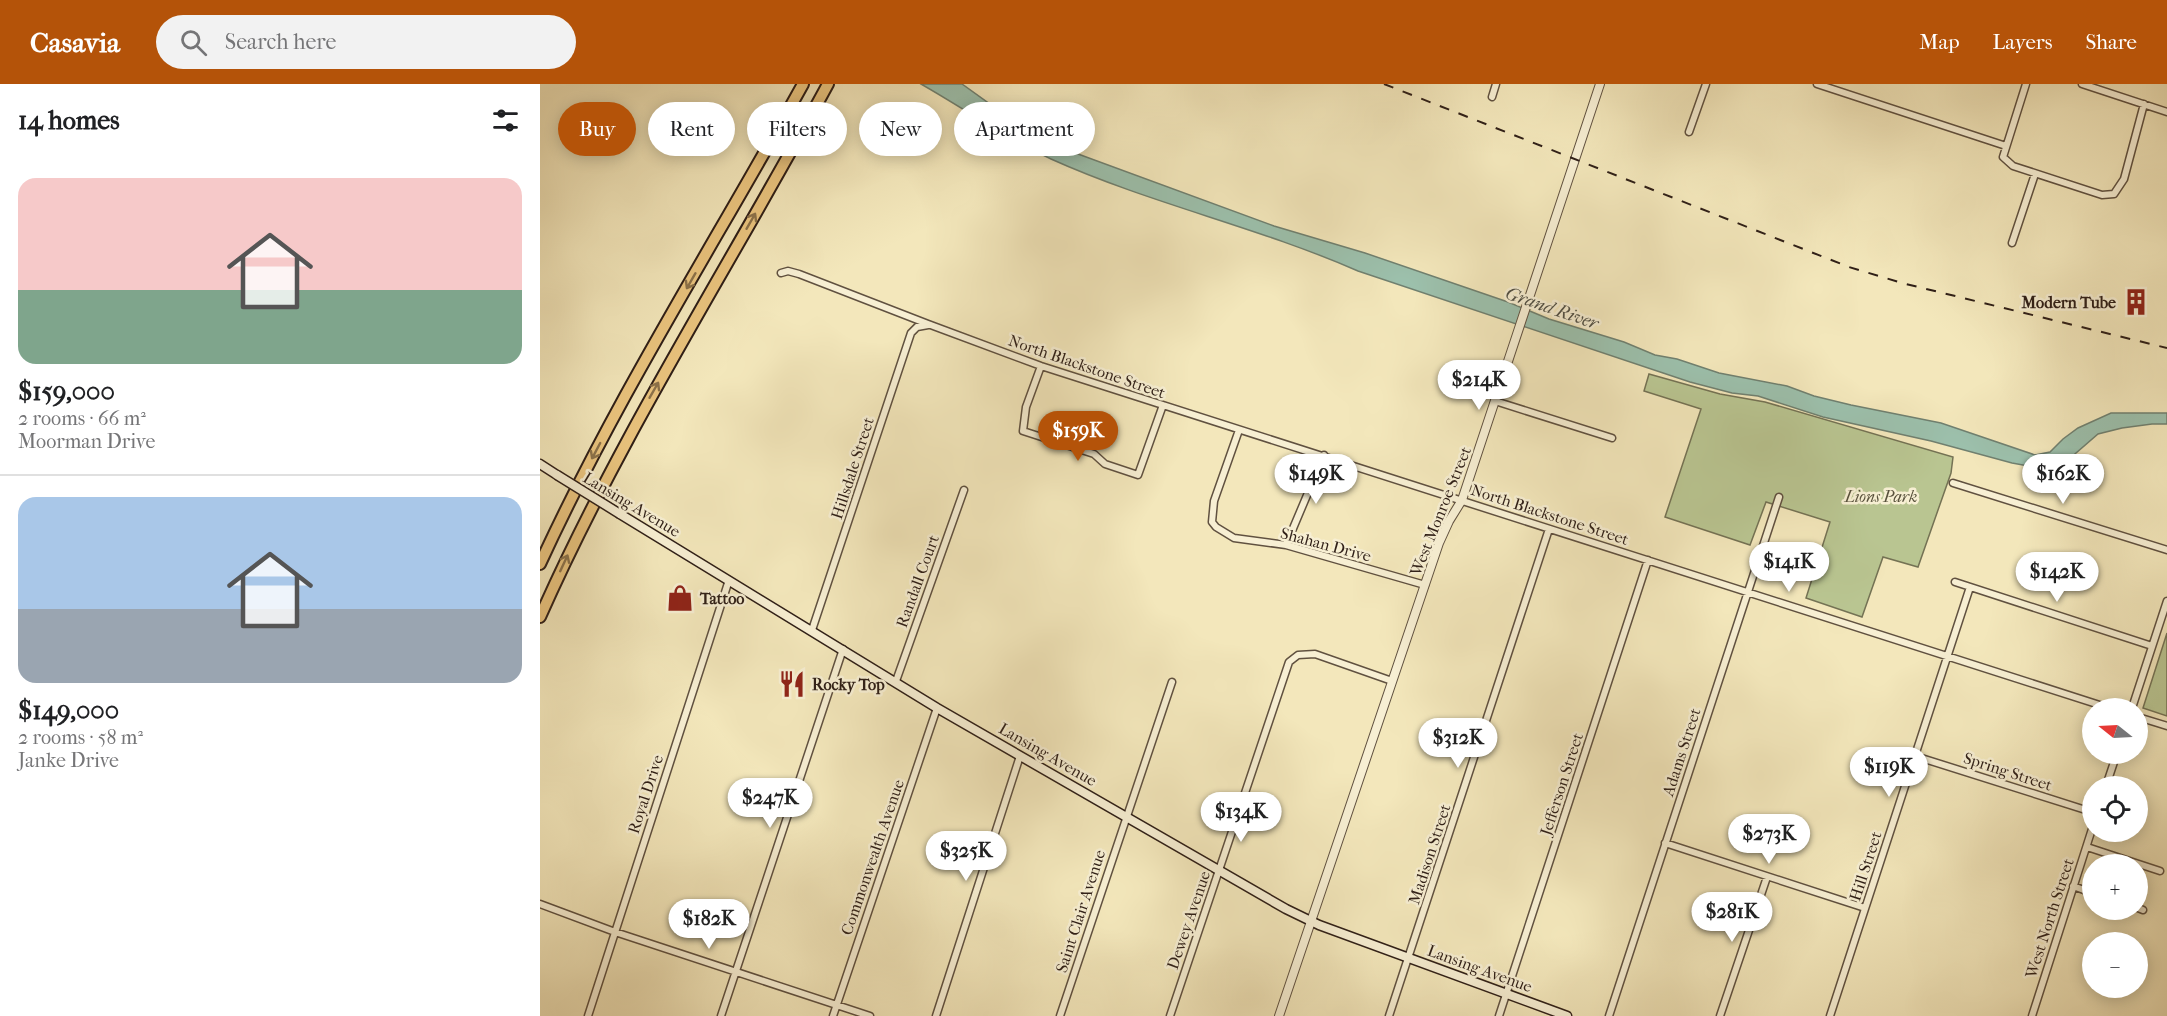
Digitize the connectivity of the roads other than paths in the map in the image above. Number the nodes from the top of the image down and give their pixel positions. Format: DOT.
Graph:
graph roads {
  1 [pos="803,84"];
  2 [pos="828,84"];
  3 [pos="1496,84"];
  4 [pos="1600,84"];
  5 [pos="1706,84"];
  6 [pos="1817,84"];
  7 [pos="2026,84"];
  8 [pos="2082,84"];
  9 [pos="1492,97"];
  10 [pos="2144,104"];
  11 [pos="2167,111"];
  12 [pos="1689,132"];
  13 [pos="2006,146"];
  14 [pos="2035,174"];
  15 [pos="2012,243"];
  16 [pos="781,273"];
  17 [pos="928,324"];
  18 [pos="1041,366"];
  19 [pos="1496,400"];
  20 [pos="1163,405"];
  21 [pos="1239,430"];
  22 [pos="1612,438"];
  23 [pos="1324,455"];
  24 [pos="540,464"];
  25 [pos="1953,483"];
  26 [pos="964,490"];
  27 [pos="1779,497"];
  28 [pos="1462,500"];
  29 [pos="1549,529"];
  30 [pos="1286,544"];
  31 [pos="2167,550"];
  32 [pos="1648,560"];
  33 [pos="540,564"];
  34 [pos="729,580"];
  35 [pos="1955,582"];
  36 [pos="1425,585"];
  37 [pos="1970,587"];
  38 [pos="1748,593"];
  39 [pos="2167,601"];
  40 [pos="540,617"];
  41 [pos="812,630"];
  42 [pos="2152,646"];
  43 [pos="843,649"];
  44 [pos="1947,657"];
  45 [pos="896,681"];
  46 [pos="1392,681"];
  47 [pos="1172,682"];
  48 [pos="2135,698"];
  49 [pos="2082,700"];
  50 [pos="937,708"];
  51 [pos="2148,720"];
  52 [pos="2167,726"];
  53 [pos="1020,756"];
  54 [pos="1915,756"];
  55 [pos="2082,809"];
  56 [pos="1126,815"];
  57 [pos="2088,842"];
  58 [pos="1665,843"];
  59 [pos="2087,847"];
  60 [pos="1219,870"];
  61 [pos="2160,871"];
  62 [pos="1767,877"];
  63 [pos="2073,886"];
  64 [pos="2082,889"];
  65 [pos="540,904"];
  66 [pos="1865,908"];
  67 [pos="1312,921"];
  68 [pos="615,932"];
  69 [pos="1409,958"];
  70 [pos="736,972"];
  71 [pos="1507,993"];
  72 [pos="836,1005"];
  73 [pos="588,1016"];
  74 [pos="721,1016"];
  75 [pos="833,1016"];
  76 [pos="870,1016"];
  77 [pos="936,1016"];
  78 [pos="1059,1016"];
  79 [pos="1170,1016"];
  80 [pos="1279,1016"];
  81 [pos="1389,1016"];
  82 [pos="1499,1016"];
  83 [pos="1567,1016"];
  84 [pos="1609,1016"];
  85 [pos="1720,1016"];
  86 [pos="1830,1016"];
  87 [pos="2032,1016"];
  1 -- 33 [label="highway, one-way"];
  40 -- 2 [label="highway, one-way"];
  3 -- 9 [label="street"];
  4 -- 19 [label="street, West Monroe Street"];
  5 -- 12 [label="street"];
  6 -- 13 [label="street"];
  7 -- 13 [label="street"];
  8 -- 10 [label="street"];
  10 -- 11 [label="street"];
  10 -- 14 [label="street"];
  13 -- 14 [label="street"];
  14 -- 15 [label="street"];
  16 -- 17 [label="street, North Blackstone Street"];
  17 -- 18 [label="street, North Blackstone Street"];
  17 -- 41 [label="street, Hillsdale Street"];
  18 -- 20 [label="street, North Blackstone Street"];
  18 -- 20 [label="street"];
  19 -- 22 [label="street"];
  19 -- 28 [label="street, West Monroe Street"];
  20 -- 21 [label="street, North Blackstone Street"];
  21 -- 23 [label="street, North Blackstone Street"];
  21 -- 30 [label="street, Shahan Drive"];
  23 -- 28 [label="street, North Blackstone Street"];
  23 -- 30 [label="street"];
  24 -- 34 [label="main road, Lansing Avenue, bridge"];
  25 -- 31 [label="street"];
  26 -- 45 [label="street, Randall Court"];
  27 -- 38 [label="street, Adams Street"];
  28 -- 29 [label="street, North Blackstone Street"];
  28 -- 36 [label="street, West Monroe Street"];
  29 -- 32 [label="street, North Blackstone Street"];
  29 -- 69 [label="street, Madison Street"];
  30 -- 36 [label="street, Shahan Drive"];
  32 -- 38 [label="street, North Blackstone Street"];
  32 -- 71 [label="street, Jefferson Street"];
  34 -- 41 [label="main road, Lansing Avenue"];
  34 -- 68 [label="street, Royal Drive"];
  35 -- 37 [label="street"];
  36 -- 46 [label="street, West Monroe Street"];
  37 -- 42 [label="street"];
  37 -- 44 [label="street, Hill Street"];
  38 -- 44 [label="street, North Blackstone Street"];
  38 -- 58 [label="street, Adams Street"];
  39 -- 42 [label="street"];
  41 -- 43 [label="main road, Lansing Avenue"];
  42 -- 48 [label="street"];
  43 -- 45 [label="main road, Lansing Avenue"];
  43 -- 70 [label="street"];
  44 -- 49 [label="street, North Blackstone Street"];
  44 -- 54 [label="street, Hill Street"];
  45 -- 50 [label="main road, Lansing Avenue"];
  46 -- 60 [label="street, Dewey Avenue"];
  46 -- 67 [label="street, West Monroe Street"];
  47 -- 56 [label="street, Saint Clair Avenue"];
  50 -- 53 [label="main road, Lansing Avenue"];
  50 -- 72 [label="street, Commonwealth Avenue"];
  51 -- 52 [label="street"];
  53 -- 56 [label="main road, Lansing Avenue"];
  53 -- 77 [label="street"];
  54 -- 55 [label="street, Spring Street"];
  54 -- 66 [label="street, Hill Street"];
  56 -- 60 [label="main road, Lansing Avenue"];
  56 -- 78 [label="street, Saint Clair Avenue"];
  57 -- 59 [label="street, West North Street"];
  58 -- 62 [label="street"];
  58 -- 84 [label="street, Adams Street"];
  59 -- 61 [label="street"];
  59 -- 63 [label="street, West North Street"];
  60 -- 67 [label="main road, Lansing Avenue"];
  60 -- 79 [label="street, Dewey Avenue"];
  62 -- 66 [label="street"];
  62 -- 85 [label="street"];
  63 -- 64 [label="street"];
  63 -- 87 [label="street, West North Street"];
  65 -- 68 [label="street"];
  66 -- 86 [label="street, Hill Street"];
  67 -- 69 [label="main road, Lansing Avenue"];
  67 -- 80 [label="street, West Monroe Street"];
  68 -- 70 [label="street"];
  68 -- 73 [label="street, Royal Drive"];
  69 -- 71 [label="main road, Lansing Avenue"];
  69 -- 81 [label="street, Madison Street"];
  70 -- 72 [label="street"];
  70 -- 74 [label="street"];
  71 -- 82 [label="street, Jefferson Street"];
  71 -- 83 [label="main road, Lansing Avenue"];
  72 -- 75 [label="street, Commonwealth Avenue"];
  72 -- 76 [label="street"];
}
